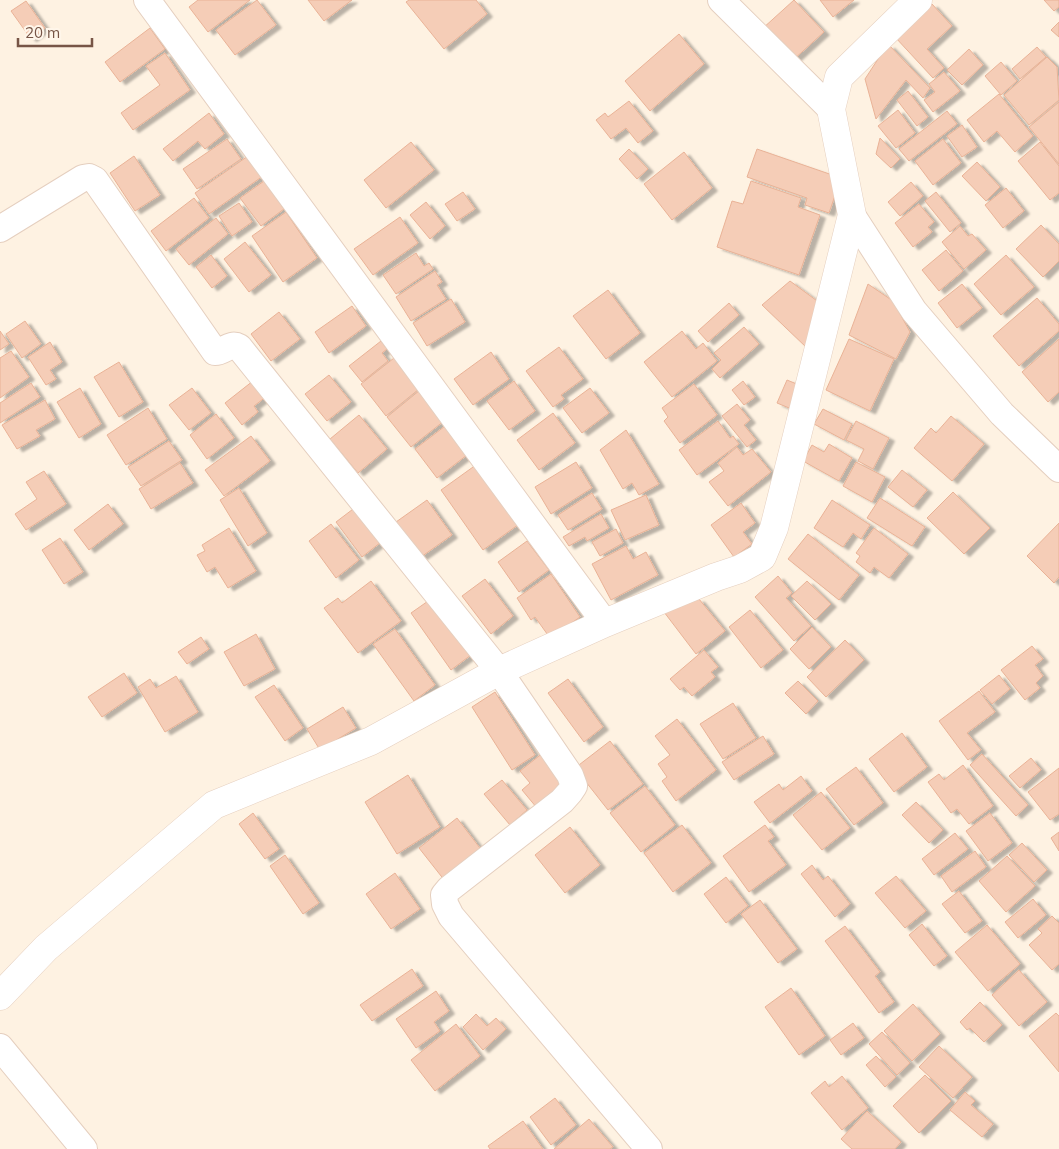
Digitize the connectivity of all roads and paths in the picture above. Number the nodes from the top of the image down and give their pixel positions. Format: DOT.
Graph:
graph roads {
  1 [pos="147,0"];
  2 [pos="721,0"];
  3 [pos="918,0"];
  4 [pos="831,109"];
  5 [pos="852,214"];
  6 [pos="0,229"];
  7 [pos="1059,469"];
  8 [pos="605,623"];
  9 [pos="499,672"];
  10 [pos="0,996"];
  11 [pos="0,1047"];
  12 [pos="84,1149"];
  13 [pos="649,1149"];
  1 -- 8 [label="street"];
  2 -- 4 [label="street"];
  3 -- 4 [label="street"];
  4 -- 5 [label="street"];
  5 -- 7 [label="street"];
  5 -- 8 [label="street"];
  6 -- 9 [label="street"];
  8 -- 9 [label="street"];
  9 -- 10 [label="street"];
  9 -- 13 [label="street"];
  11 -- 12 [label="street"];
}
